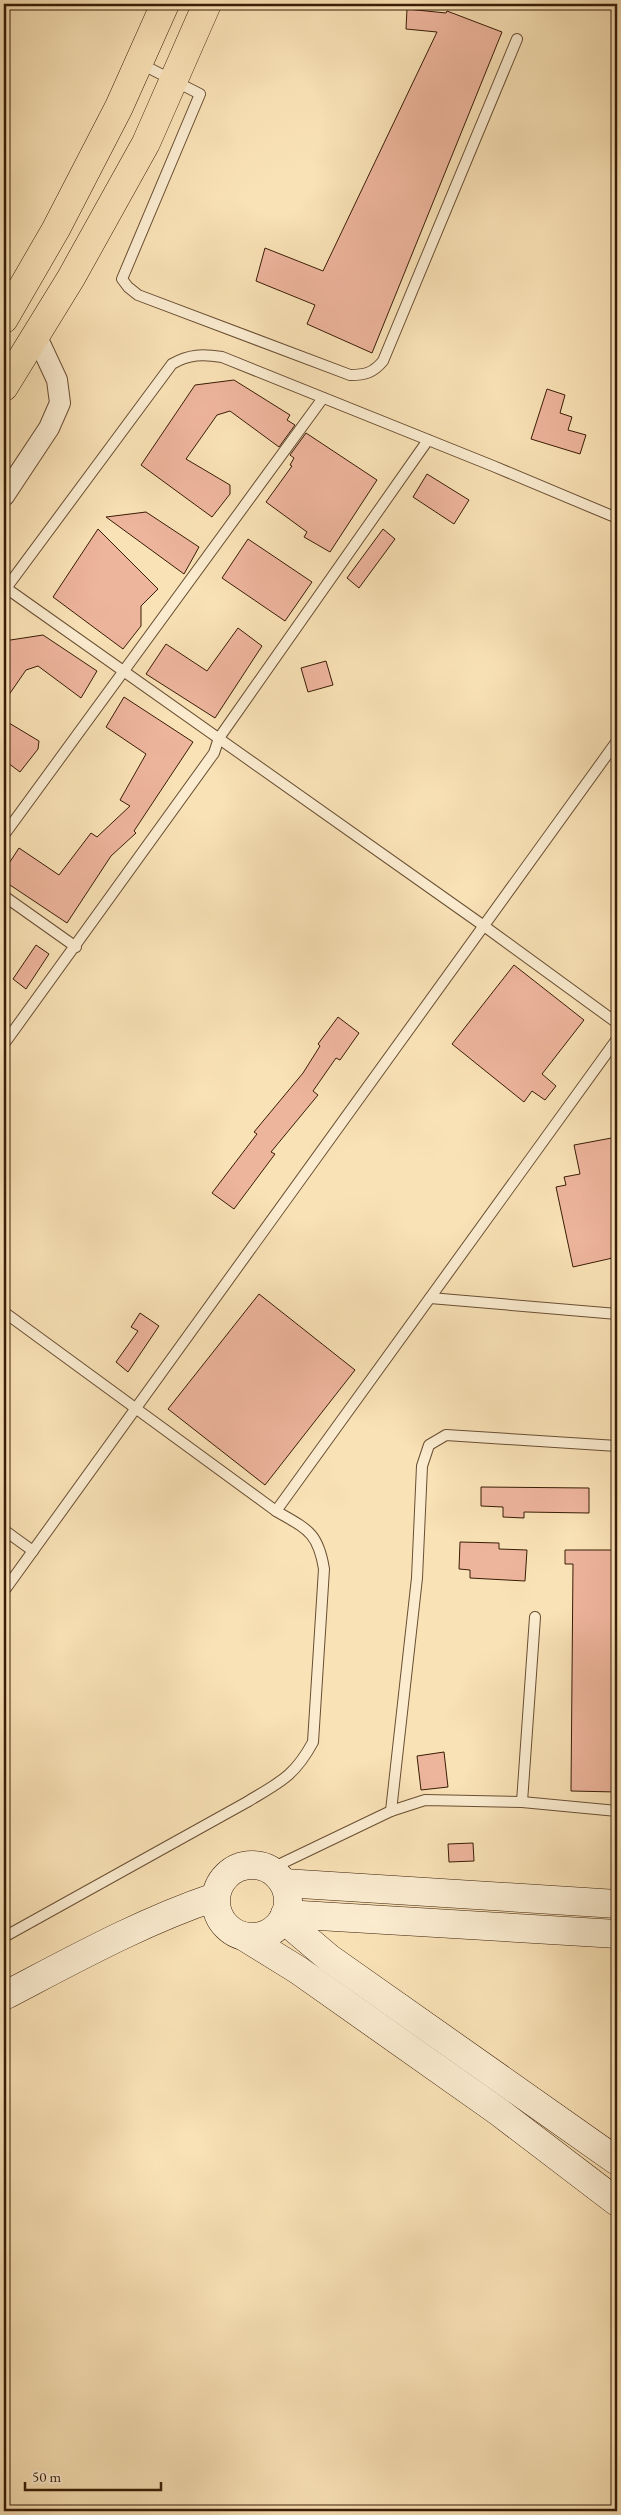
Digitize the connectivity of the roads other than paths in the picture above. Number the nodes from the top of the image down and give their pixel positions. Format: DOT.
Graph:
graph roads {
  1 [pos="165,4"];
  2 [pos="207,4"];
  3 [pos="517,39"];
  4 [pos="140,64"];
  5 [pos="174,81"];
  6 [pos="4,319"];
  7 [pos="36,335"];
  8 [pos="4,387"];
  9 [pos="323,398"];
  10 [pos="428,440"];
  11 [pos="4,496"];
  12 [pos="617,518"];
  13 [pos="5,590"];
  14 [pos="124,671"];
  15 [pos="219,738"];
  16 [pos="617,741"];
  17 [pos="4,835"];
  18 [pos="4,896"];
  19 [pos="484,926"];
  20 [pos="76,947"];
  21 [pos="617,1024"];
  22 [pos="617,1039"];
  23 [pos="4,1044"];
  24 [pos="430,1298"];
  25 [pos="4,1312"];
  26 [pos="617,1314"];
  27 [pos="136,1408"];
  28 [pos="617,1446"];
  29 [pos="276,1511"];
  30 [pos="4,1530"];
  31 [pos="33,1551"];
  32 [pos="4,1591"];
  33 [pos="535,1617"];
  34 [pos="522,1802"];
  35 [pos="391,1811"];
  36 [pos="617,1811"];
  37 [pos="277,1876"];
  38 [pos="215,1897"];
  39 [pos="617,1904"];
  40 [pos="284,1917"];
  41 [pos="617,1934"];
  42 [pos="243,1936"];
  43 [pos="4,1937"];
  44 [pos="4,1996"];
  45 [pos="617,2161"];
  46 [pos="617,2202"];
  1 -- 4 [label="highway"];
  2 -- 5 [label="highway"];
  3 -- 5 [label="lane"];
  4 -- 5 [label="lane"];
  4 -- 6 [label="highway"];
  5 -- 7 [label="highway"];
  7 -- 8 [label="highway"];
  7 -- 11 [label="street"];
  9 -- 10 [label="lane"];
  9 -- 13 [label="lane"];
  9 -- 14 [label="lane"];
  10 -- 12 [label="lane"];
  10 -- 15 [label="lane"];
  13 -- 14 [label="lane"];
  14 -- 15 [label="lane"];
  14 -- 17 [label="lane"];
  15 -- 19 [label="lane"];
  15 -- 20 [label="lane"];
  16 -- 19 [label="lane"];
  18 -- 20 [label="lane"];
  19 -- 21 [label="lane"];
  19 -- 27 [label="lane"];
  20 -- 23 [label="lane"];
  22 -- 24 [label="lane"];
  24 -- 26 [label="lane"];
  24 -- 29 [label="lane"];
  25 -- 27 [label="lane"];
  27 -- 29 [label="lane"];
  27 -- 31 [label="lane"];
  28 -- 35 [label="lane"];
  29 -- 43 [label="lane"];
  30 -- 31 [label="lane"];
  31 -- 32 [label="lane"];
  33 -- 34 [label="lane"];
  34 -- 35 [label="lane"];
  34 -- 36 [label="lane"];
  35 -- 37 [label="lane"];
  37 -- 38 [label="street"];
  37 -- 39 [label="street"];
  37 -- 40 [label="street"];
  38 -- 42 [label="street"];
  38 -- 44 [label="street"];
  40 -- 41 [label="street"];
  40 -- 42 [label="street"];
  40 -- 45 [label="street"];
  42 -- 46 [label="street"];
}
